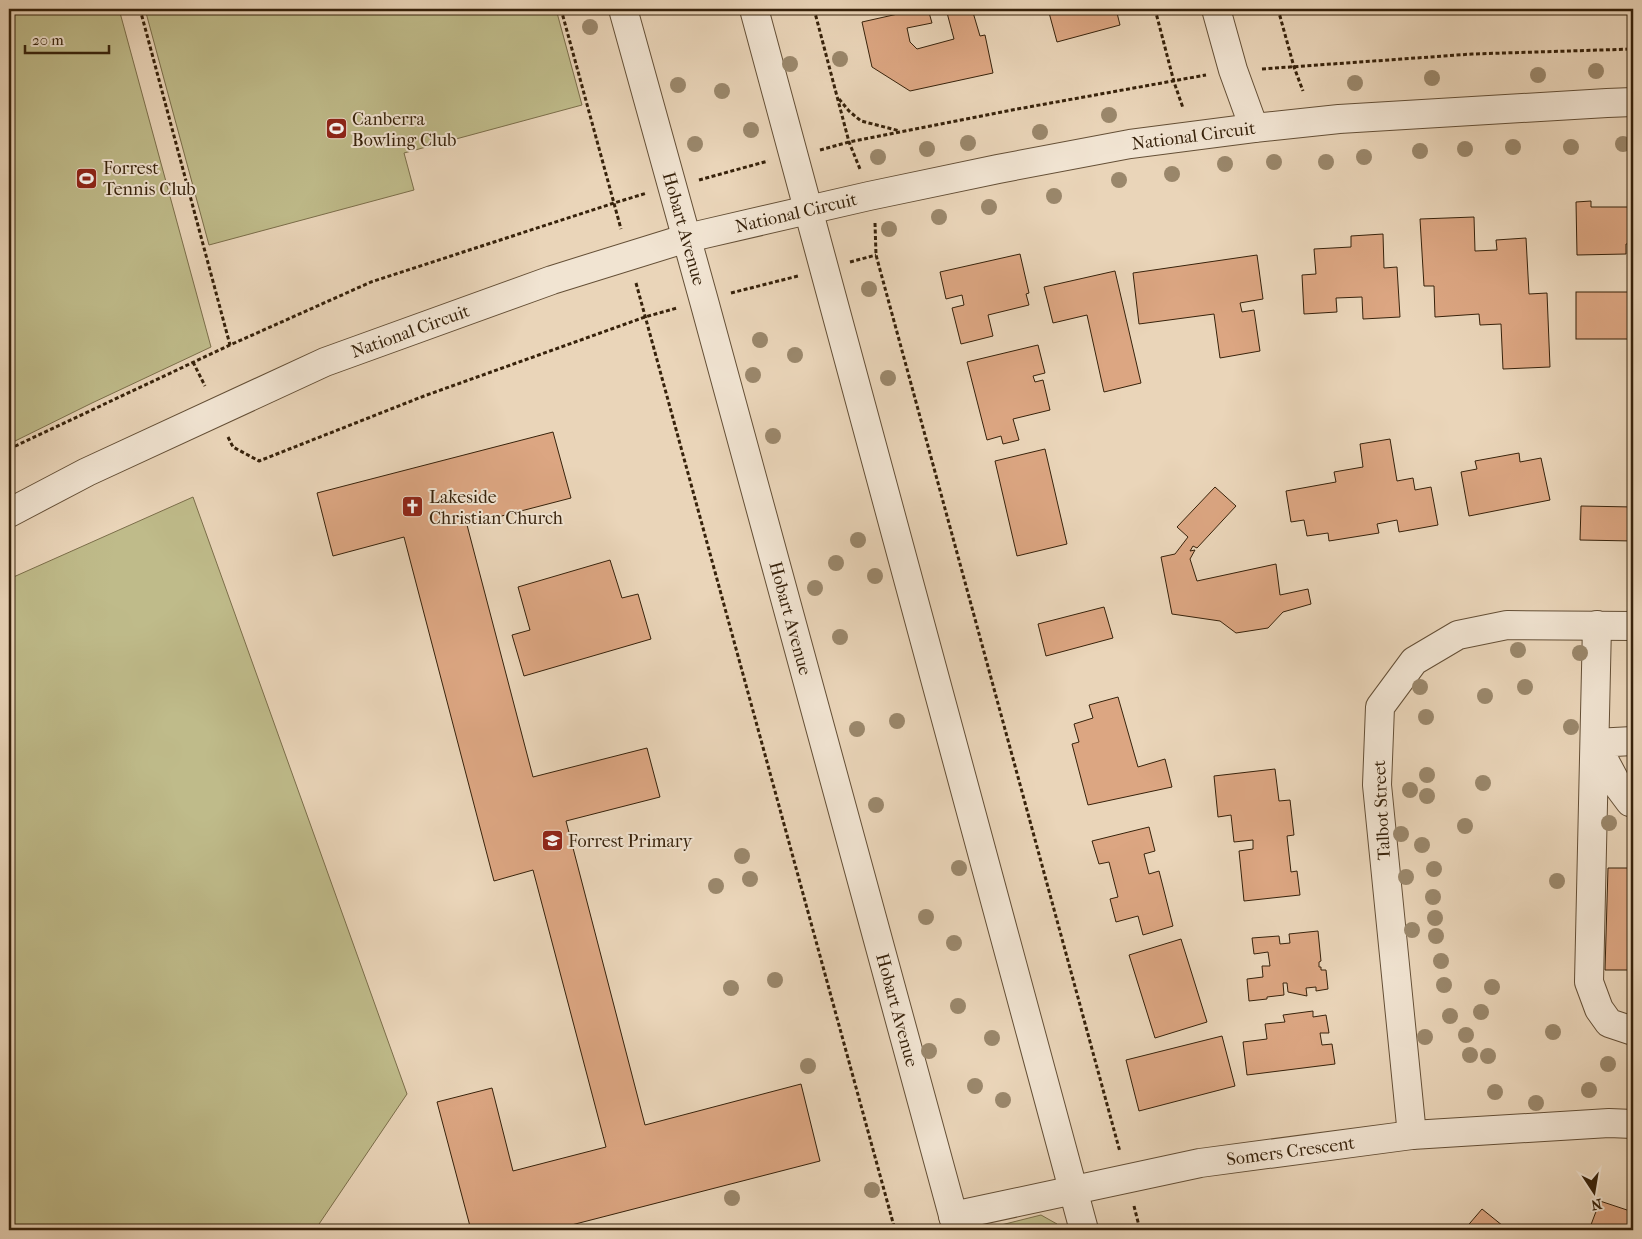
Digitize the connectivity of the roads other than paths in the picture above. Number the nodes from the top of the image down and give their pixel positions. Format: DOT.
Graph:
graph roads {
  1 [pos="623,9"];
  2 [pos="754,9"];
  3 [pos="1216,9"];
  4 [pos="1633,102"];
  5 [pos="1254,128"];
  6 [pos="808,208"];
  7 [pos="687,238"];
  8 [pos="9,512"];
  9 [pos="1597,625"];
  10 [pos="1633,626"];
  11 [pos="1633,741"];
  12 [pos="1595,743"];
  13 [pos="1633,802"];
  14 [pos="1633,1031"];
  15 [pos="1633,1124"];
  16 [pos="1412,1135"];
  17 [pos="1073,1190"];
  18 [pos="956,1223"];
  19 [pos="1084,1230"];
  1 -- 7 [label="street, Hobart Avenue"];
  2 -- 6 [label="street"];
  3 -- 5 [label="street"];
  4 -- 5 [label="street, National Circuit"];
  5 -- 6 [label="street, National Circuit"];
  6 -- 7 [label="street, National Circuit"];
  6 -- 17 [label="street"];
  7 -- 8 [label="street, National Circuit"];
  7 -- 18 [label="street, Hobart Avenue"];
  9 -- 10 [label="street, Talbot Street"];
  9 -- 12 [label="street"];
  9 -- 16 [label="street, Talbot Street"];
  11 -- 12 [label="street"];
  12 -- 13 [label="street"];
  12 -- 14 [label="street"];
  15 -- 16 [label="street, Somers Crescent"];
  16 -- 17 [label="street, Somers Crescent"];
  17 -- 18 [label="street, Somers Crescent"];
  17 -- 19 [label="street"];
}
